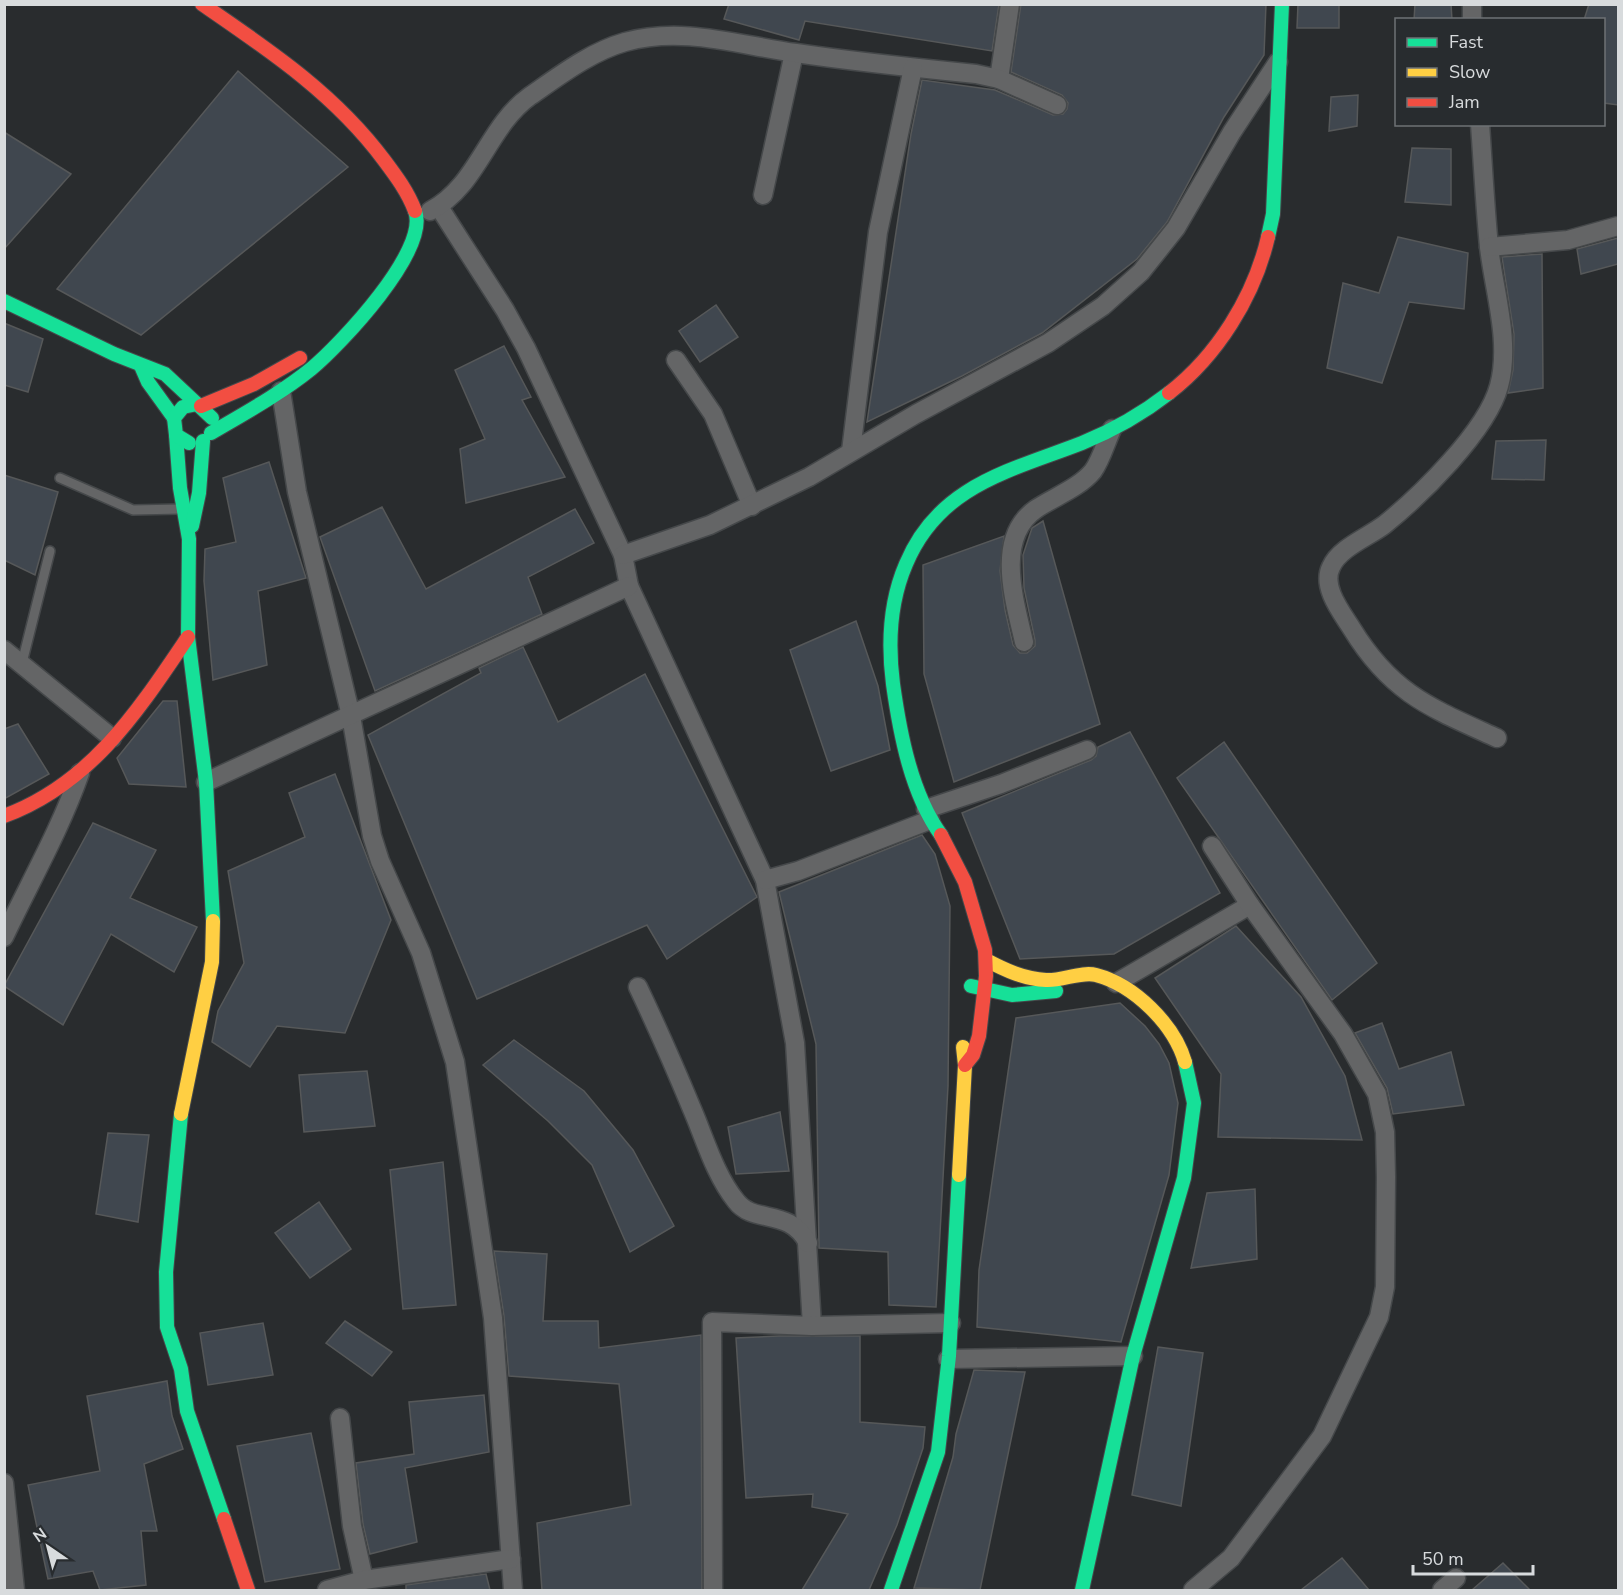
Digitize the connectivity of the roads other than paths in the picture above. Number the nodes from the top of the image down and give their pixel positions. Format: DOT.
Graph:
graph roads {
  1 [pos="202,4"];
  2 [pos="1010,4"];
  3 [pos="1282,4"];
  4 [pos="794,53"];
  5 [pos="1281,57"];
  6 [pos="913,68"];
  7 [pos="999,79"];
  8 [pos="1057,105"];
  9 [pos="1480,126"];
  10 [pos="763,195"];
  11 [pos="439,207"];
  12 [pos="409,219"];
  13 [pos="1618,226"];
  14 [pos="395,244"];
  15 [pos="1489,247"];
  16 [pos="4,301"];
  17 [pos="339,334"];
  18 [pos="676,360"];
  19 [pos="141,366"];
  20 [pos="280,391"];
  21 [pos="199,405"];
  22 [pos="174,418"];
  23 [pos="1112,429"];
  24 [pos="176,435"];
  25 [pos="207,437"];
  26 [pos="850,451"];
  27 [pos="60,478"];
  28 [pos="752,506"];
  29 [pos="183,507"];
  30 [pos="189,538"];
  31 [pos="50,551"];
  32 [pos="624,555"];
  33 [pos="629,586"];
  34 [pos="189,637"];
  35 [pos="1024,642"];
  36 [pos="4,650"];
  37 [pos="22,663"];
  38 [pos="351,716"];
  39 [pos="112,738"];
  40 [pos="1497,738"];
  41 [pos="1087,750"];
  42 [pos="80,773"];
  43 [pos="206,782"];
  44 [pos="928,814"];
  45 [pos="4,816"];
  46 [pos="1212,846"];
  47 [pos="765,880"];
  48 [pos="1250,905"];
  49 [pos="975,913"];
  50 [pos="4,937"];
  51 [pos="971,957"];
  52 [pos="986,960"];
  53 [pos="1109,980"];
  54 [pos="638,987"];
  55 [pos="985,989"];
  56 [pos="965,1065"];
  57 [pos="808,1243"];
  58 [pos="951,1323"];
  59 [pos="812,1326"];
  60 [pos="1133,1356"];
  61 [pos="948,1359"];
  62 [pos="340,1418"];
  63 [pos="4,1483"];
  64 [pos="511,1559"];
  65 [pos="1456,1578"];
  66 [pos="364,1580"];
  67 [pos="15,1590"];
  68 [pos="248,1590"];
  69 [pos="327,1590"];
  70 [pos="513,1590"];
  71 [pos="713,1590"];
  72 [pos="891,1590"];
  73 [pos="1082,1590"];
  74 [pos="1193,1590"];
  75 [pos="1442,1590"];
  1 -- 12 [label="street"];
  2 -- 7 [label="street"];
  3 -- 5 [label="street"];
  4 -- 6 [label="street"];
  4 -- 10 [label="street"];
  4 -- 11 [label="street"];
  5 -- 23 [label="street"];
  5 -- 26 [label="street"];
  6 -- 7 [label="street"];
  6 -- 26 [label="street"];
  7 -- 8 [label="street"];
  9 -- 15 [label="street"];
  11 -- 12 [label="street"];
  11 -- 32 [label="street"];
  12 -- 17 [label="street"];
  13 -- 15 [label="street"];
  14 -- 17 [label="street"];
  15 -- 40 [label="street"];
  16 -- 19 [label="street"];
  17 -- 20 [label="street"];
  17 -- 21 [label="street"];
  18 -- 28 [label="street"];
  19 -- 21 [label="street"];
  19 -- 22 [label="street"];
  20 -- 25 [label="street"];
  20 -- 38 [label="street"];
  21 -- 22 [label="street"];
  21 -- 25 [label="street"];
  22 -- 24 [label="street"];
  23 -- 35 [label="street"];
  23 -- 44 [label="street"];
  24 -- 25 [label="street"];
  24 -- 29 [label="street"];
  25 -- 30 [label="street"];
  26 -- 28 [label="street"];
  27 -- 29 [label="lane"];
  28 -- 32 [label="street"];
  29 -- 30 [label="street"];
  30 -- 34 [label="street"];
  31 -- 37 [label="lane"];
  32 -- 33 [label="street"];
  33 -- 38 [label="street"];
  33 -- 47 [label="street"];
  34 -- 39 [label="street"];
  34 -- 43 [label="street"];
  36 -- 37 [label="street"];
  37 -- 39 [label="street"];
  38 -- 43 [label="street"];
  38 -- 64 [label="street"];
  39 -- 42 [label="street"];
  41 -- 44 [label="street"];
  42 -- 45 [label="street"];
  42 -- 50 [label="street"];
  43 -- 68 [label="street"];
  44 -- 47 [label="street"];
  44 -- 49 [label="street"];
  46 -- 48 [label="street"];
  47 -- 57 [label="street"];
  48 -- 53 [label="street"];
  48 -- 74 [label="street"];
  49 -- 51 [label="street"];
  49 -- 52 [label="street"];
  52 -- 53 [label="street"];
  52 -- 55 [label="street"];
  53 -- 55 [label="street"];
  53 -- 60 [label="street"];
  54 -- 57 [label="street"];
  55 -- 56 [label="street"];
  55 -- 56 [label="street"];
  56 -- 58 [label="street"];
  57 -- 59 [label="street"];
  58 -- 59 [label="street"];
  58 -- 61 [label="street"];
  59 -- 71 [label="street"];
  60 -- 61 [label="street"];
  60 -- 73 [label="street"];
  61 -- 72 [label="street"];
  62 -- 66 [label="street"];
  63 -- 67 [label="street"];
  64 -- 66 [label="street"];
  64 -- 70 [label="street"];
  65 -- 75 [label="street"];
  66 -- 69 [label="street"];
}
